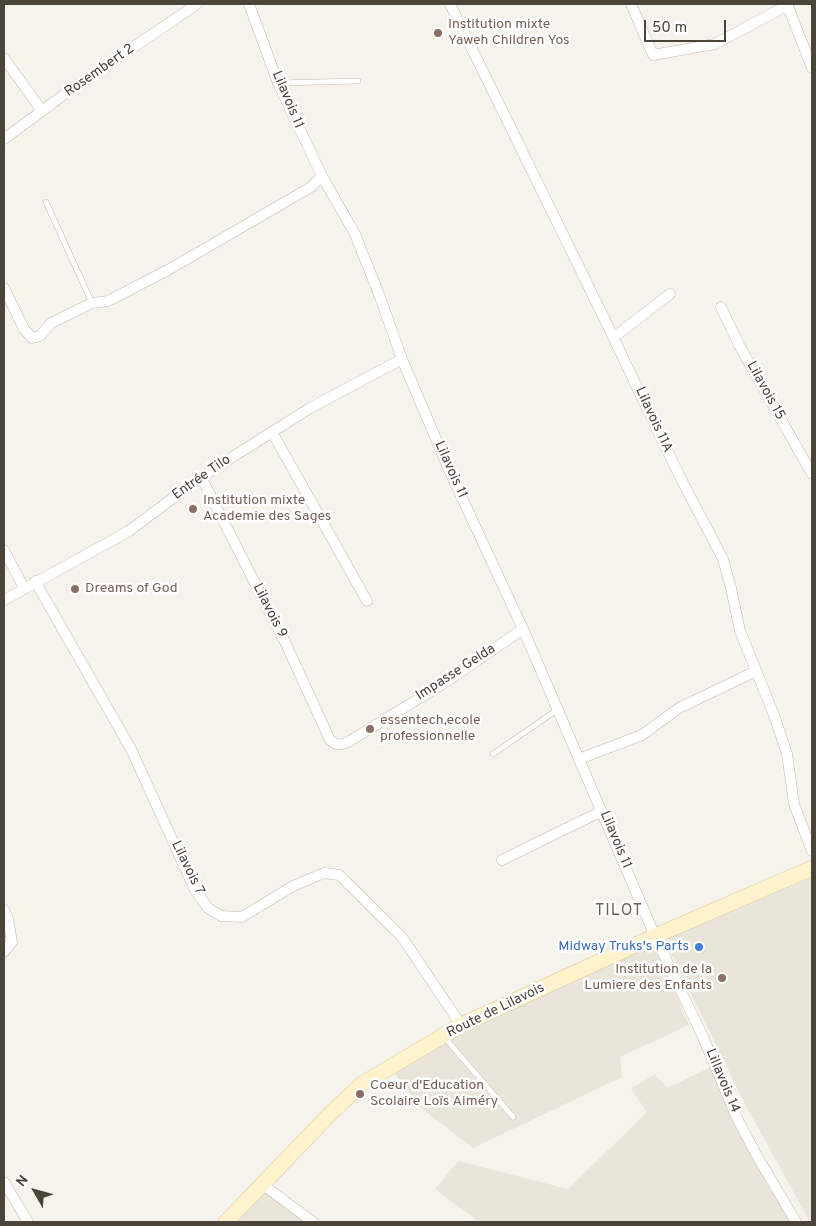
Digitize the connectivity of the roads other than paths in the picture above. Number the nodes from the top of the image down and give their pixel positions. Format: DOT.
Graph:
graph roads {
  1 [pos="197,4"];
  2 [pos="249,4"];
  3 [pos="450,4"];
  4 [pos="631,4"];
  5 [pos="788,5"];
  6 [pos="4,58"];
  7 [pos="812,68"];
  8 [pos="358,81"];
  9 [pos="278,83"];
  10 [pos="42,111"];
  11 [pos="4,139"];
  12 [pos="322,176"];
  13 [pos="46,202"];
  14 [pos="4,288"];
  15 [pos="670,294"];
  16 [pos="92,303"];
  17 [pos="721,307"];
  18 [pos="614,337"];
  19 [pos="402,359"];
  20 [pos="272,432"];
  21 [pos="812,474"];
  22 [pos="201,477"];
  23 [pos="4,550"];
  24 [pos="35,582"];
  25 [pos="24,588"];
  26 [pos="4,600"];
  27 [pos="367,601"];
  28 [pos="523,629"];
  29 [pos="756,671"];
  30 [pos="557,710"];
  31 [pos="335,744"];
  32 [pos="493,754"];
  33 [pos="579,759"];
  34 [pos="602,811"];
  35 [pos="812,851"];
  36 [pos="502,860"];
  37 [pos="812,868"];
  38 [pos="4,910"];
  39 [pos="655,936"];
  40 [pos="4,952"];
  41 [pos="461,1025"];
  42 [pos="443,1036"];
  43 [pos="512,1117"];
  44 [pos="4,1182"];
  45 [pos="262,1184"];
  46 [pos="28,1222"];
  47 [pos="226,1222"];
  48 [pos="313,1222"];
  49 [pos="796,1222"];
  1 -- 10 [label="street, Rosembert 2"];
  2 -- 9 [label="street, Lilavois 11"];
  3 -- 18 [label="street, Lilavois 11A"];
  4 -- 5 [label="street"];
  5 -- 7 [label="street"];
  6 -- 10 [label="street"];
  8 -- 9 [label="lane"];
  9 -- 12 [label="street, Lilavois 11"];
  10 -- 11 [label="street, Rosembert 2"];
  12 -- 16 [label="street"];
  12 -- 19 [label="street, Lilavois 11"];
  13 -- 16 [label="lane"];
  14 -- 16 [label="street"];
  15 -- 18 [label="street"];
  17 -- 21 [label="street, Lilavois 15"];
  18 -- 29 [label="street, Lilavois 11A"];
  19 -- 20 [label="street, Entrée Tilo"];
  19 -- 28 [label="street, Lilavois 11"];
  20 -- 22 [label="street, Entrée Tilo"];
  20 -- 27 [label="street"];
  22 -- 24 [label="street, Entrée Tilo"];
  22 -- 31 [label="street, Lilavois 9"];
  23 -- 25 [label="street"];
  24 -- 25 [label="street, Entrée Tilo"];
  24 -- 41 [label="street, Lilavois 7"];
  25 -- 26 [label="street, Entrée Tilo"];
  28 -- 30 [label="street, Lilavois 11"];
  28 -- 31 [label="street, Impasse Gelda"];
  29 -- 33 [label="street"];
  29 -- 35 [label="street, Lilavois 11A"];
  30 -- 32 [label="lane"];
  30 -- 33 [label="street, Lilavois 11"];
  33 -- 34 [label="street, Lilavois 11"];
  34 -- 36 [label="street"];
  34 -- 39 [label="street, Lilavois 11"];
  37 -- 39 [label="main road, Route de Lilavois"];
  38 -- 40 [label="street"];
  39 -- 41 [label="main road, Route de Lilavois"];
  39 -- 49 [label="street, Lillavois 14"];
  41 -- 42 [label="main road, Route de Lilavois"];
  42 -- 43 [label="lane"];
  42 -- 45 [label="main road, Route de Lilavois"];
  44 -- 46 [label="street"];
  45 -- 47 [label="main road, Route de Lilavois"];
  45 -- 48 [label="street"];
}
